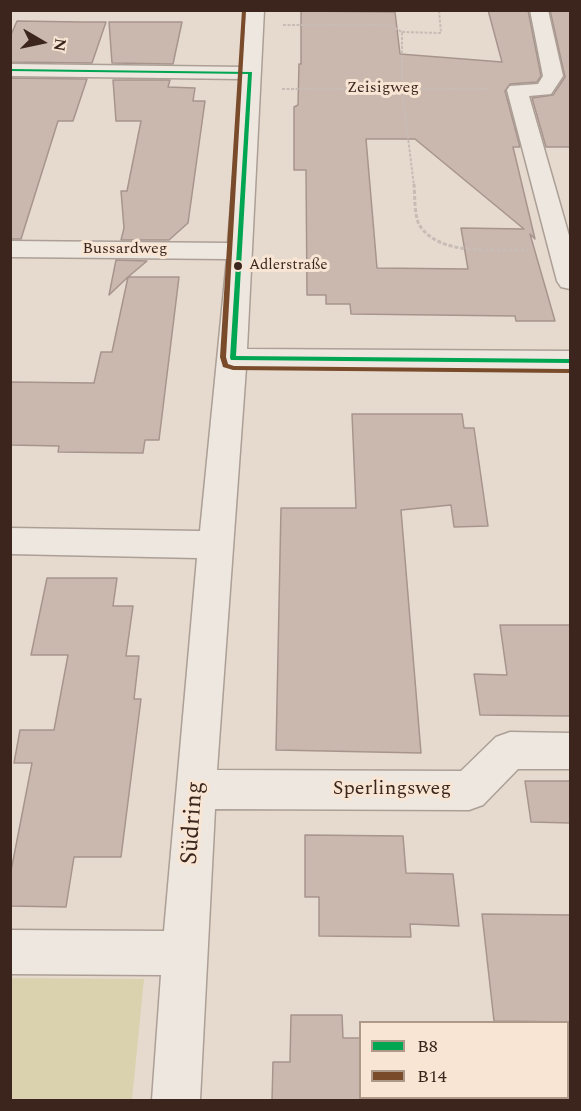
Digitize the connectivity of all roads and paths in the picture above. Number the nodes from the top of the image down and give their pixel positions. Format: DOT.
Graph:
graph roads {
  1 [pos="439,10"];
  2 [pos="539,10"];
  3 [pos="254,18"];
  4 [pos="402,32"];
  5 [pos="10,70"];
  6 [pos="249,81"];
  7 [pos="402,89"];
  8 [pos="517,90"];
  9 [pos="10,249"];
  10 [pos="239,251"];
  11 [pos="561,251"];
  12 [pos="570,281"];
  13 [pos="232,358"];
  14 [pos="570,361"];
  15 [pos="10,541"];
  16 [pos="215,545"];
  17 [pos="570,751"];
  18 [pos="196,789"];
  19 [pos="10,952"];
  20 [pos="183,953"];
  21 [pos="176,1101"];
  1 -- 4 [label="path"];
  2 -- 8 [label="street"];
  3 -- 4 [label="path"];
  3 -- 6 [label="street, Südring"];
  4 -- 7 [label="path"];
  5 -- 6 [label="street"];
  6 -- 7 [label="path, Zeisigweg"];
  6 -- 10 [label="street, Südring"];
  7 -- 8 [label="path, Zeisigweg"];
  7 -- 11 [label="path"];
  8 -- 11 [label="street"];
  9 -- 10 [label="street, Bussardweg"];
  10 -- 13 [label="street, Südring"];
  11 -- 12 [label="street"];
  13 -- 14 [label="street"];
  13 -- 16 [label="street, Südring"];
  15 -- 16 [label="street"];
  16 -- 18 [label="street, Südring"];
  17 -- 18 [label="street, Sperlingsweg"];
  18 -- 20 [label="street, Südring"];
  19 -- 20 [label="street"];
  20 -- 21 [label="street, Südring"];
}
